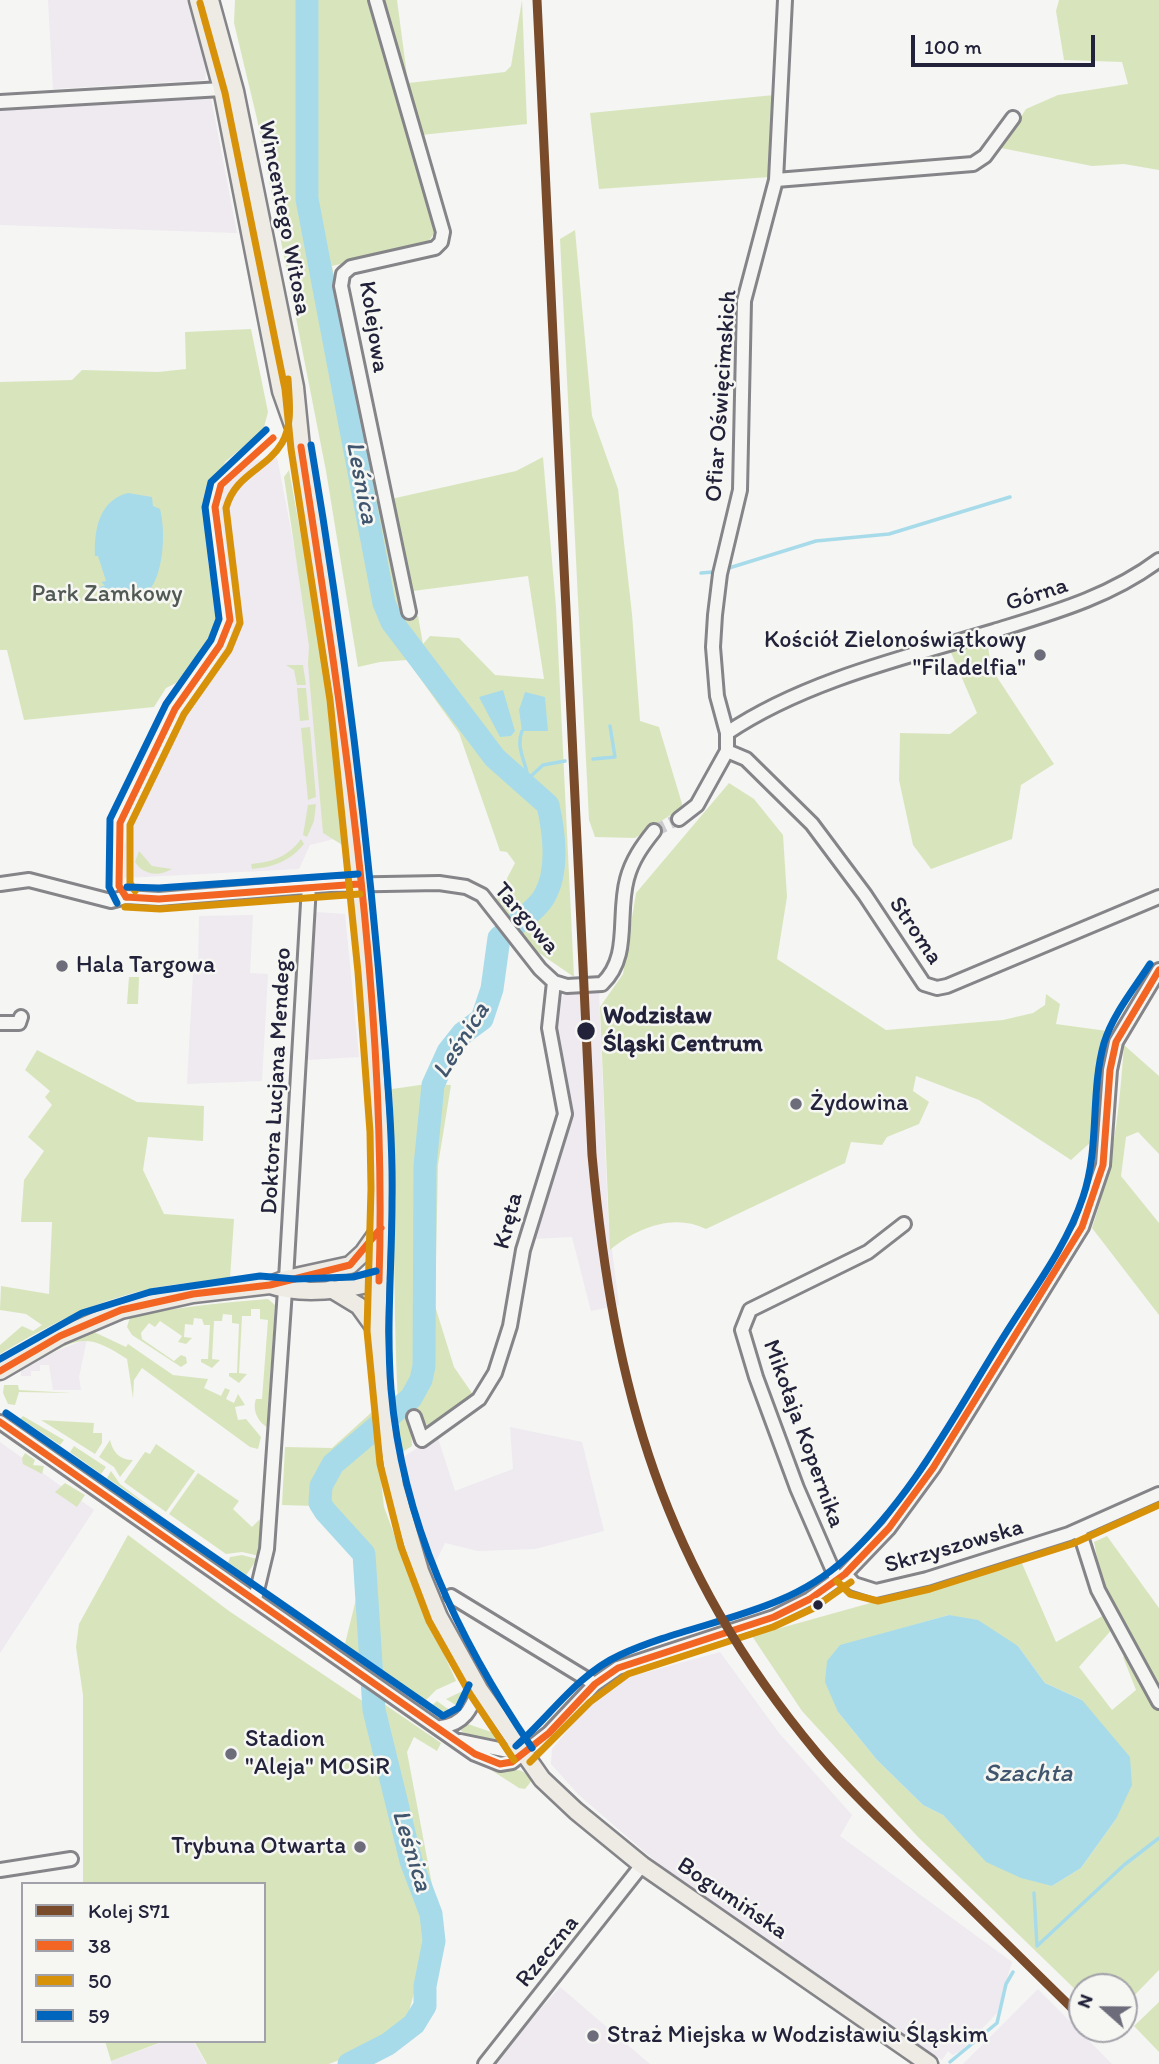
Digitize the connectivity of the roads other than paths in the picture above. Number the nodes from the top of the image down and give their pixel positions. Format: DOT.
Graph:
graph roads {
  1 [pos="198,0"];
  2 [pos="210,0"];
  3 [pos="376,0"];
  4 [pos="785,0"];
  5 [pos="222,89"];
  6 [pos="0,102"];
  7 [pos="1013,118"];
  8 [pos="776,180"];
  9 [pos="301,447"];
  10 [pos="1159,560"];
  11 [pos="409,612"];
  12 [pos="727,733"];
  13 [pos="727,751"];
  14 [pos="679,819"];
  15 [pos="654,831"];
  16 [pos="0,884"];
  17 [pos="359,884"];
  18 [pos="309,886"];
  19 [pos="1159,897"];
  20 [pos="1159,970"];
  21 [pos="554,982"];
  22 [pos="21,1017"];
  23 [pos="0,1023"];
  24 [pos="904,1224"];
  25 [pos="381,1228"];
  26 [pos="350,1265"];
  27 [pos="379,1280"];
  28 [pos="280,1285"];
  29 [pos="329,1288"];
  30 [pos="377,1331"];
  31 [pos="0,1371"];
  32 [pos="414,1417"];
  33 [pos="0,1422"];
  34 [pos="1159,1494"];
  35 [pos="1079,1530"];
  36 [pos="841,1577"];
  37 [pos="451,1596"];
  38 [pos="255,1599"];
  39 [pos="595,1684"];
  40 [pos="479,1689"];
  41 [pos="1159,1702"];
  42 [pos="441,1727"];
  43 [pos="523,1754"];
  44 [pos="71,1859"];
  45 [pos="642,1865"];
  46 [pos="0,1870"];
  47 [pos="485,2064"];
  48 [pos="929,2064"];
  1 -- 5 [label="main road, Wincentego Witosa"];
  2 -- 9 [label="main road, Wincentego Witosa"];
  3 -- 11 [label="street, Kolejowa"];
  4 -- 8 [label="street, Ofiar Oświęcimskich"];
  5 -- 6 [label="street"];
  5 -- 9 [label="main road, Wincentego Witosa"];
  7 -- 8 [label="street"];
  8 -- 12 [label="street, Ofiar Oświęcimskich"];
  9 -- 17 [label="main road, Wincentego Witosa"];
  10 -- 12 [label="street, Górna"];
  12 -- 13 [label="street, Ofiar Oświęcimskich"];
  13 -- 14 [label="street, Ofiar Oświęcimskich"];
  13 -- 19 [label="street, Stroma"];
  15 -- 21 [label="street, Targowa"];
  16 -- 18 [label="street, Targowa"];
  17 -- 18 [label="street, Targowa"];
  17 -- 21 [label="street, Targowa"];
  17 -- 25 [label="main road, Wincentego Witosa"];
  18 -- 28 [label="street, Doktora Lucjana Mendego"];
  20 -- 36 [label="street, Mikołaja Kopernika"];
  21 -- 32 [label="street, Kręta"];
  22 -- 23 [label="street"];
  24 -- 36 [label="street, Mikołaja Kopernika"];
  25 -- 26 [label="main road"];
  25 -- 27 [label="main road, Wincentego Witosa"];
  26 -- 27 [label="main road"];
  26 -- 28 [label="main road"];
  27 -- 29 [label="main road"];
  27 -- 30 [label="main road, Wincentego Witosa"];
  28 -- 29 [label="main road"];
  28 -- 31 [label="main road"];
  28 -- 38 [label="street, Doktora Lucjana Mendego"];
  29 -- 30 [label="main road"];
  30 -- 40 [label="main road, Wincentego Witosa"];
  33 -- 38 [label="street"];
  34 -- 35 [label="street, Skrzyszowska"];
  35 -- 36 [label="street, Skrzyszowska"];
  35 -- 41 [label="street"];
  36 -- 39 [label="street, Mikołaja Kopernika"];
  37 -- 39 [label="street"];
  38 -- 42 [label="street"];
  39 -- 43 [label="street, Mikołaja Kopernika"];
  40 -- 42 [label="street"];
  40 -- 43 [label="main road, Wincentego Witosa"];
  42 -- 43 [label="street"];
  43 -- 45 [label="main road, Bogumińska"];
  44 -- 46 [label="street"];
  45 -- 47 [label="street, Rzeczna"];
  45 -- 48 [label="main road, Bogumińska"];
}
